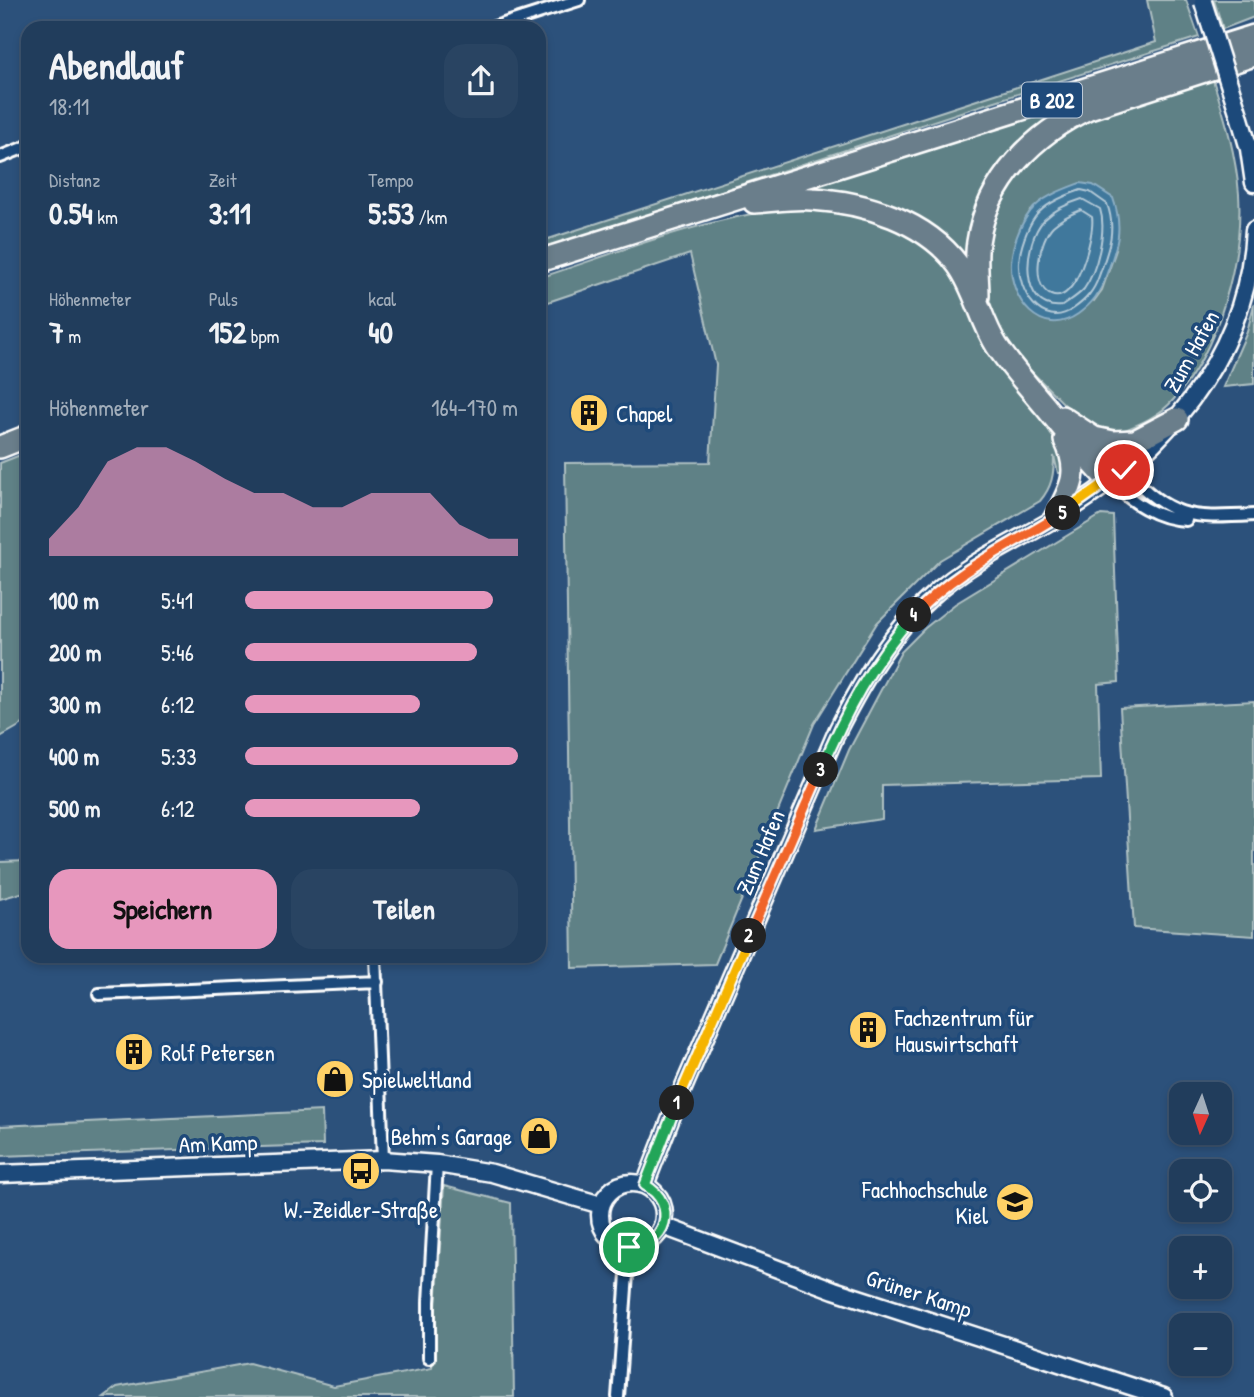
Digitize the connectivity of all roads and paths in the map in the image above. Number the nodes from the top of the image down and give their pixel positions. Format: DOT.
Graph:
graph roads {
  1 [pos="579,0"];
  2 [pos="1202,1"];
  3 [pos="513,21"];
  4 [pos="1254,22"];
  5 [pos="1254,36"];
  6 [pos="1254,55"];
  7 [pos="1192,56"];
  8 [pos="21,149"];
  9 [pos="0,157"];
  10 [pos="1254,183"];
  11 [pos="669,219"];
  12 [pos="1254,230"];
  13 [pos="546,259"];
  14 [pos="978,305"];
  15 [pos="1045,406"];
  16 [pos="1177,419"];
  17 [pos="1061,428"];
  18 [pos="1094,438"];
  19 [pos="21,439"];
  20 [pos="0,447"];
  21 [pos="1117,476"];
  22 [pos="1254,515"];
  23 [pos="1216,517"];
  24 [pos="1055,518"];
  25 [pos="376,963"];
  26 [pos="377,982"];
  27 [pos="99,994"];
  28 [pos="383,1160"];
  29 [pos="437,1164"];
  30 [pos="0,1174"];
  31 [pos="645,1185"];
  32 [pos="601,1205"];
  33 [pos="663,1226"];
  34 [pos="629,1247"];
  35 [pos="429,1358"];
  36 [pos="618,1397"];
  37 [pos="1164,1397"];
  1 -- 3 [label="street"];
  2 -- 10 [label="main road, bridge"];
  4 -- 7 [label="highway"];
  5 -- 7 [label="highway, B 202"];
  6 -- 14 [label="highway"];
  7 -- 11 [label="highway, B 202"];
  8 -- 9 [label="street"];
  11 -- 13 [label="highway, B 202"];
  11 -- 14 [label="highway"];
  12 -- 16 [label="main road, Zum Hafen"];
  14 -- 15 [label="highway"];
  15 -- 17 [label="highway"];
  15 -- 18 [label="highway"];
  16 -- 18 [label="highway"];
  16 -- 21 [label="main road, Zum Hafen"];
  17 -- 21 [label="highway"];
  17 -- 24 [label="highway"];
  18 -- 21 [label="highway"];
  19 -- 20 [label="highway"];
  21 -- 23 [label="street"];
  21 -- 23 [label="street"];
  21 -- 24 [label="main road, Zum Hafen"];
  22 -- 23 [label="street"];
  24 -- 31 [label="main road, Zum Hafen"];
  25 -- 26 [label="street"];
  26 -- 27 [label="street"];
  26 -- 28 [label="street"];
  28 -- 29 [label="main road, Am Kamp"];
  28 -- 30 [label="main road, Am Kamp"];
  29 -- 32 [label="main road, Am Kamp"];
  29 -- 35 [label="street"];
  31 -- 32 [label="main road"];
  31 -- 33 [label="main road"];
  32 -- 34 [label="main road"];
  33 -- 34 [label="main road"];
  33 -- 37 [label="main road, Grüner Kamp"];
  34 -- 36 [label="street"];
}
